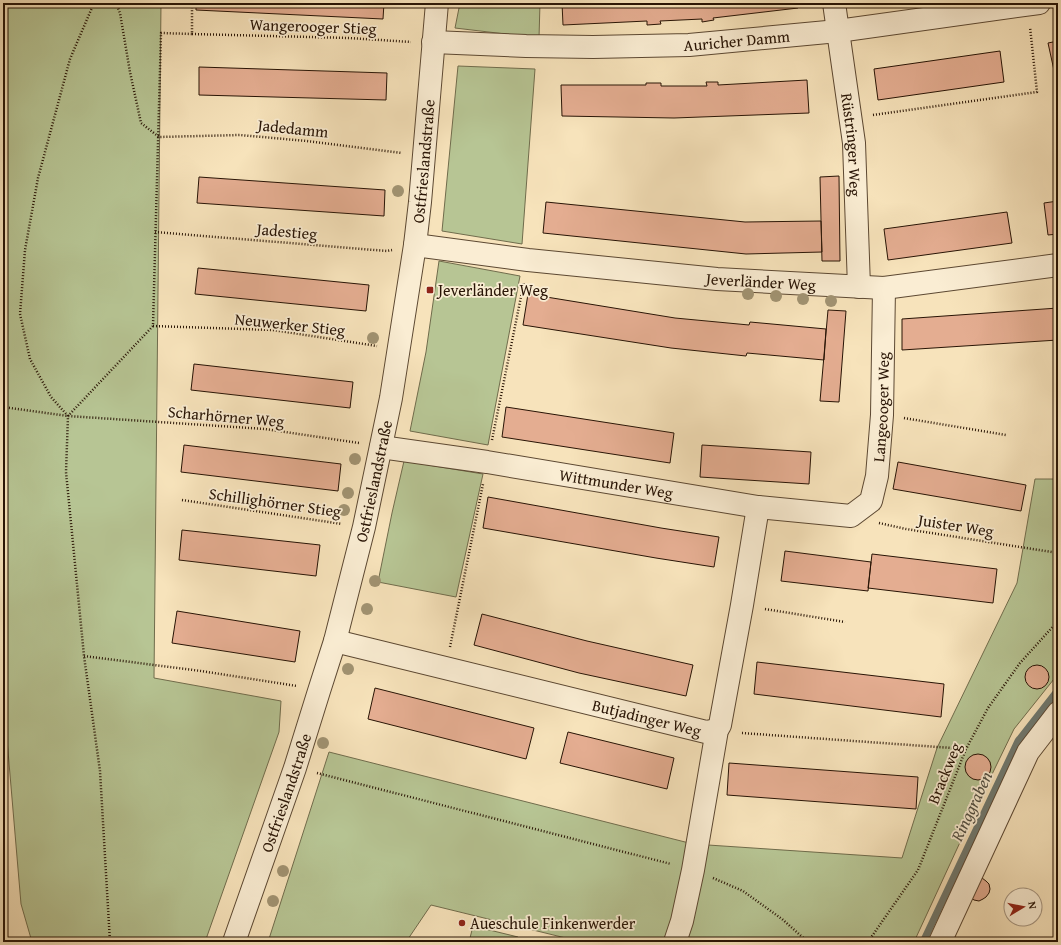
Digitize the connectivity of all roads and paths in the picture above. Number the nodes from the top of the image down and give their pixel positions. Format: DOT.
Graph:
graph roads {
  1 [pos="94,3"];
  2 [pos="116,3"];
  3 [pos="192,3"];
  4 [pos="437,3"];
  5 [pos="834,3"];
  6 [pos="1033,4"];
  7 [pos="838,31"];
  8 [pos="192,34"];
  9 [pos="433,42"];
  10 [pos="850,118"];
  11 [pos="159,137"];
  12 [pos="424,156"];
  13 [pos="155,232"];
  14 [pos="415,245"];
  15 [pos="1058,265"];
  16 [pos="860,288"];
  17 [pos="884,288"];
  18 [pos="153,326"];
  19 [pos="399,350"];
  20 [pos="3,407"];
  21 [pos="882,415"];
  22 [pos="68,416"];
  23 [pos="1006,435"];
  24 [pos="381,447"];
  25 [pos="182,500"];
  26 [pos="758,507"];
  27 [pos="851,516"];
  28 [pos="364,527"];
  29 [pos="1058,553"];
  30 [pos="742,605"];
  31 [pos="1058,621"];
  32 [pos="845,622"];
  33 [pos="335,640"];
  34 [pos="84,656"];
  35 [pos="320,691"];
  36 [pos="1058,713"];
  37 [pos="717,730"];
  38 [pos="966,749"];
  39 [pos="295,768"];
  40 [pos="693,870"];
  41 [pos="110,942"];
  42 [pos="234,942"];
  43 [pos="675,942"];
  44 [pos="808,942"];
  45 [pos="865,942"];
  46 [pos="940,942"];
  1 -- 22 [label="path"];
  2 -- 11 [label="path"];
  3 -- 8 [label="path"];
  4 -- 9 [label="street, Ostfrieslandstraße"];
  5 -- 7 [label="street, Rüstringer Weg"];
  6 -- 7 [label="street, Auricher Damm"];
  6 -- 10 [label="path"];
  7 -- 9 [label="street, Auricher Damm"];
  7 -- 10 [label="street, Rüstringer Weg"];
  8 -- 9 [label="path, Wangerooger Stieg"];
  8 -- 11 [label="path, Wangerooger Stieg"];
  9 -- 12 [label="street, Ostfrieslandstraße"];
  10 -- 16 [label="street, Rüstringer Weg"];
  11 -- 12 [label="path, Jadedamm"];
  11 -- 13 [label="path"];
  12 -- 14 [label="street, Ostfrieslandstraße"];
  13 -- 14 [label="path, Jadestieg"];
  13 -- 18 [label="path"];
  14 -- 16 [label="street, Jeverländer Weg"];
  14 -- 19 [label="street, Ostfrieslandstraße"];
  15 -- 17 [label="street, Jeverländer Weg"];
  16 -- 17 [label="street, Jeverländer Weg"];
  17 -- 21 [label="street, Langeooger Weg"];
  18 -- 19 [label="path, Neuwerker Stieg"];
  18 -- 22 [label="path"];
  19 -- 24 [label="street, Ostfrieslandstraße"];
  20 -- 22 [label="path, Scharhörner Weg"];
  21 -- 23 [label="path"];
  21 -- 27 [label="street, Langeooger Weg"];
  22 -- 24 [label="path, Scharhörner Weg"];
  22 -- 34 [label="path"];
  24 -- 26 [label="street, Wittmunder Weg"];
  24 -- 28 [label="street, Ostfrieslandstraße"];
  25 -- 28 [label="path, Schillighörner Stieg"];
  26 -- 27 [label="street, Wittmunder Weg"];
  26 -- 30 [label="street"];
  27 -- 29 [label="path, Juister Weg"];
  28 -- 33 [label="street, Ostfrieslandstraße"];
  30 -- 32 [label="path"];
  30 -- 37 [label="street"];
  31 -- 38 [label="path, Brackweg"];
  33 -- 35 [label="street, Ostfrieslandstraße"];
  33 -- 37 [label="street, Butjadinger Weg"];
  34 -- 35 [label="path"];
  34 -- 41 [label="path"];
  35 -- 39 [label="street, Ostfrieslandstraße"];
  36 -- 46 [label="street"];
  37 -- 38 [label="path, Butjadinger Weg"];
  37 -- 40 [label="street"];
  38 -- 45 [label="path, Brackweg"];
  39 -- 40 [label="path"];
  39 -- 42 [label="street, Ostfrieslandstraße"];
  40 -- 43 [label="street"];
  40 -- 44 [label="path"];
}
